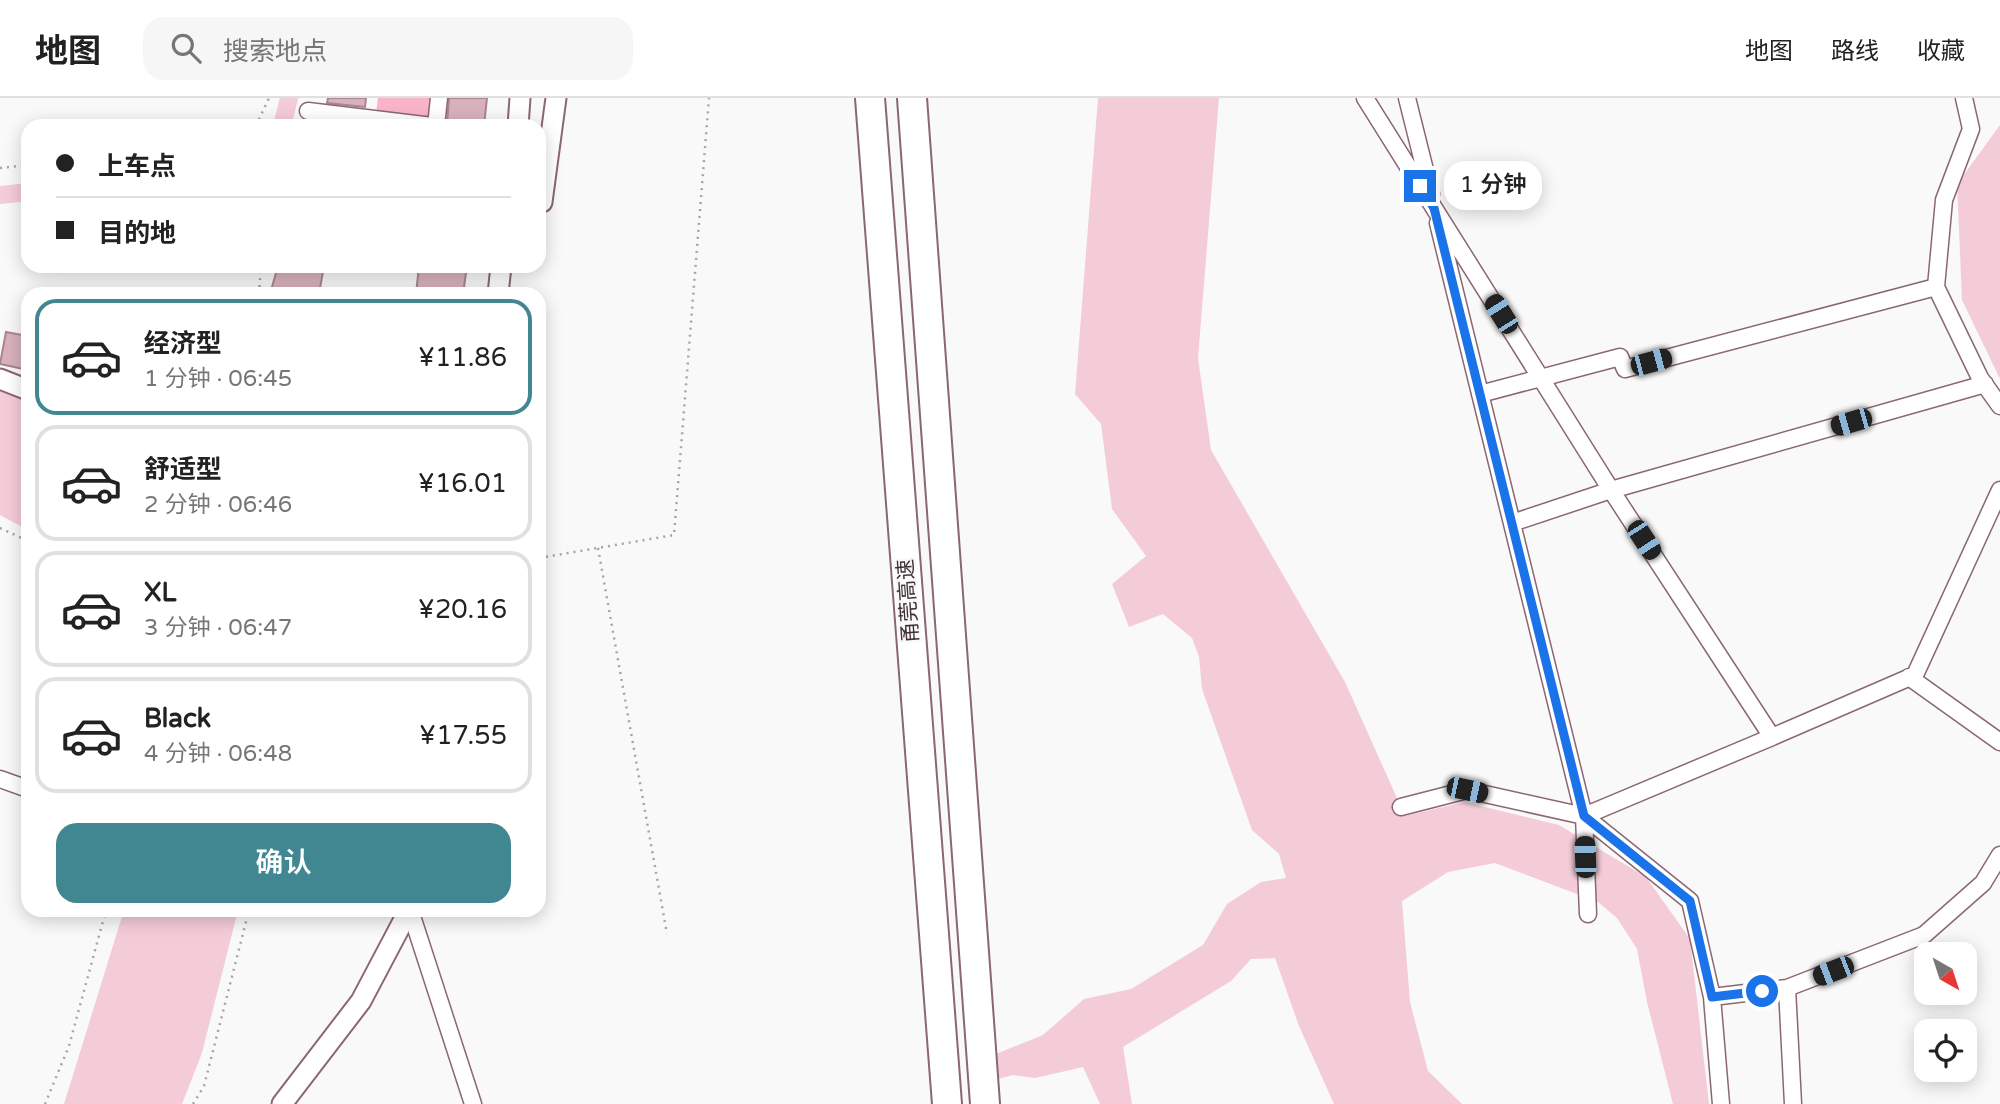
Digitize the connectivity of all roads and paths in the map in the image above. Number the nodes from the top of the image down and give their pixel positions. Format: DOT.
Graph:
graph roads {
  1 [pos="269,98"];
  2 [pos="439,98"];
  3 [pos="520,98"];
  4 [pos="556,98"];
  5 [pos="709,98"];
  6 [pos="870,98"];
  7 [pos="912,98"];
  8 [pos="1365,98"];
  9 [pos="1407,98"];
  10 [pos="1964,98"];
  11 [pos="308,111"];
  12 [pos="259,119"];
  13 [pos="375,119"];
  14 [pos="435,119"];
  15 [pos="518,119"];
  16 [pos="21,166"];
  17 [pos="0,168"];
  18 [pos="546,172"];
  19 [pos="1434,208"];
  20 [pos="1936,286"];
  21 [pos="1541,377"];
  22 [pos="0,379"];
  23 [pos="1985,384"];
  24 [pos="21,387"];
  25 [pos="1480,394"];
  26 [pos="2000,405"];
  27 [pos="1611,489"];
  28 [pos="2000,490"];
  29 [pos="1512,523"];
  30 [pos="0,528"];
  31 [pos="21,538"];
  32 [pos="598,548"];
  33 [pos="546,557"];
  34 [pos="1909,677"];
  35 [pos="1772,737"];
  36 [pos="2000,742"];
  37 [pos="0,779"];
  38 [pos="21,786"];
  39 [pos="1401,807"];
  40 [pos="1584,816"];
  41 [pos="2000,855"];
  42 [pos="1587,908"];
  43 [pos="104,917"];
  44 [pos="247,917"];
  45 [pos="405,917"];
  46 [pos="411,917"];
  47 [pos="667,934"];
  48 [pos="1787,988"];
  49 [pos="1712,997"];
  50 [pos="45,1104"];
  51 [pos="193,1104"];
  52 [pos="282,1104"];
  53 [pos="473,1104"];
  54 [pos="947,1104"];
  55 [pos="985,1104"];
  56 [pos="1721,1104"];
  57 [pos="1793,1104"];
  1 -- 12 [label="path"];
  2 -- 14 [label="street"];
  3 -- 15 [label="street"];
  4 -- 18 [label="street"];
  5 -- 32 [label="path"];
  6 -- 54 [label="highway, 甬莞高速"];
  7 -- 55 [label="highway, 甬莞高速"];
  8 -- 19 [label="street"];
  9 -- 19 [label="street"];
  10 -- 20 [label="street"];
  11 -- 13 [label="street"];
  16 -- 17 [label="path"];
  19 -- 21 [label="street"];
  19 -- 25 [label="street"];
  20 -- 21 [label="street"];
  20 -- 23 [label="street"];
  21 -- 25 [label="street"];
  21 -- 27 [label="street"];
  22 -- 24 [label="street"];
  23 -- 26 [label="street"];
  23 -- 27 [label="street"];
  25 -- 29 [label="street"];
  27 -- 29 [label="street"];
  27 -- 35 [label="street"];
  28 -- 34 [label="street"];
  29 -- 40 [label="street"];
  30 -- 31 [label="path"];
  32 -- 33 [label="path"];
  32 -- 47 [label="path"];
  34 -- 35 [label="street"];
  34 -- 36 [label="street"];
  35 -- 40 [label="street"];
  37 -- 38 [label="street"];
  39 -- 40 [label="street"];
  40 -- 42 [label="street"];
  40 -- 49 [label="street"];
  41 -- 48 [label="street"];
  43 -- 50 [label="path"];
  44 -- 51 [label="path"];
  45 -- 52 [label="street"];
  46 -- 53 [label="street"];
  48 -- 49 [label="street"];
  48 -- 57 [label="street"];
  49 -- 56 [label="street"];
}
